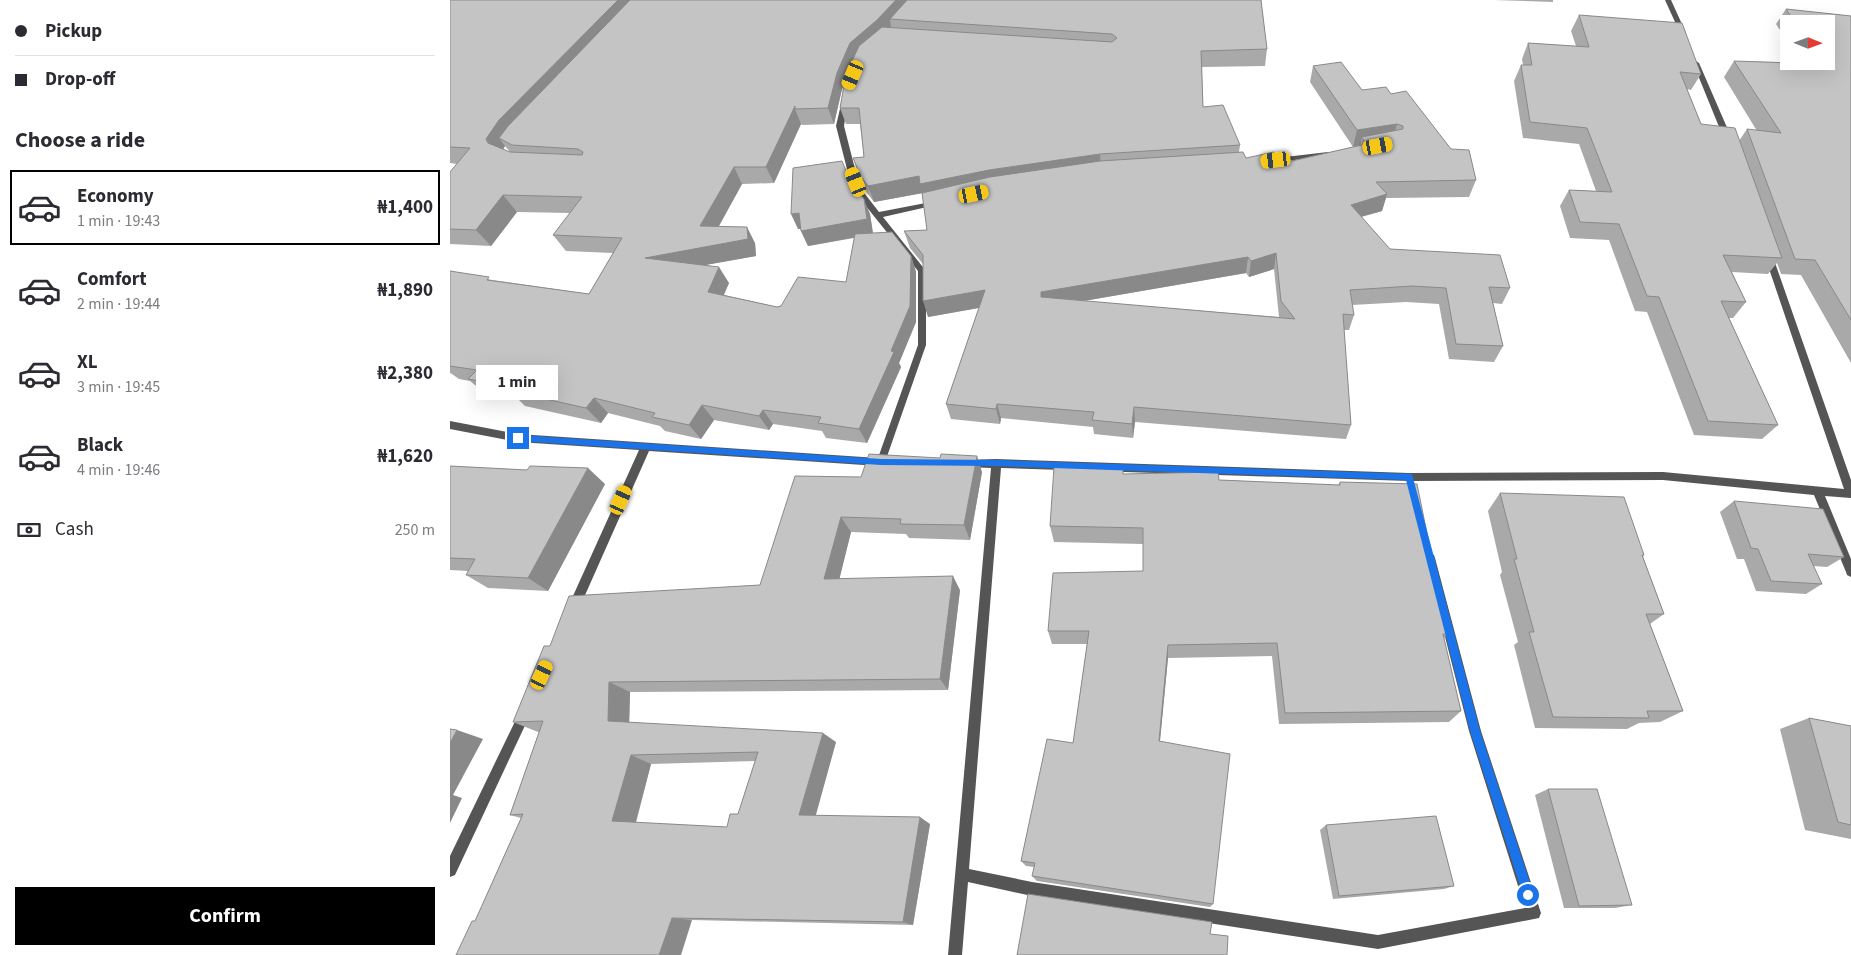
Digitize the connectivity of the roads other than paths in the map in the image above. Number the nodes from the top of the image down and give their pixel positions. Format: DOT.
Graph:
graph roads {
  1 [pos="1668,0"];
  2 [pos="1688,44"];
  3 [pos="1692,54"];
  4 [pos="847,90"];
  5 [pos="1730,143"];
  6 [pos="1337,153"];
  7 [pos="1260,162"];
  8 [pos="945,200"];
  9 [pos="878,215"];
  10 [pos="1765,245"];
  11 [pos="450,425"];
  12 [pos="644,448"];
  13 [pos="957,463"];
  14 [pos="996,463"];
  15 [pos="1818,491"];
  16 [pos="1851,494"];
  17 [pos="1426,543"];
  18 [pos="1851,572"];
  19 [pos="567,621"];
  20 [pos="530,702"];
  21 [pos="450,870"];
  22 [pos="962,874"];
  23 [pos="955,955"];
  1 -- 2 [label="street"];
  3 -- 5 [label="street"];
  4 -- 9 [label="street"];
  6 -- 7 [label="street"];
  8 -- 9 [label="street"];
  9 -- 12 [label="street"];
  10 -- 16 [label="street"];
  11 -- 12 [label="street"];
  12 -- 19 [label="street"];
  13 -- 14 [label="street"];
  14 -- 15 [label="street"];
  14 -- 22 [label="street"];
  15 -- 16 [label="street"];
  15 -- 18 [label="street"];
  17 -- 22 [label="street"];
  20 -- 21 [label="street"];
  22 -- 23 [label="street"];
}
